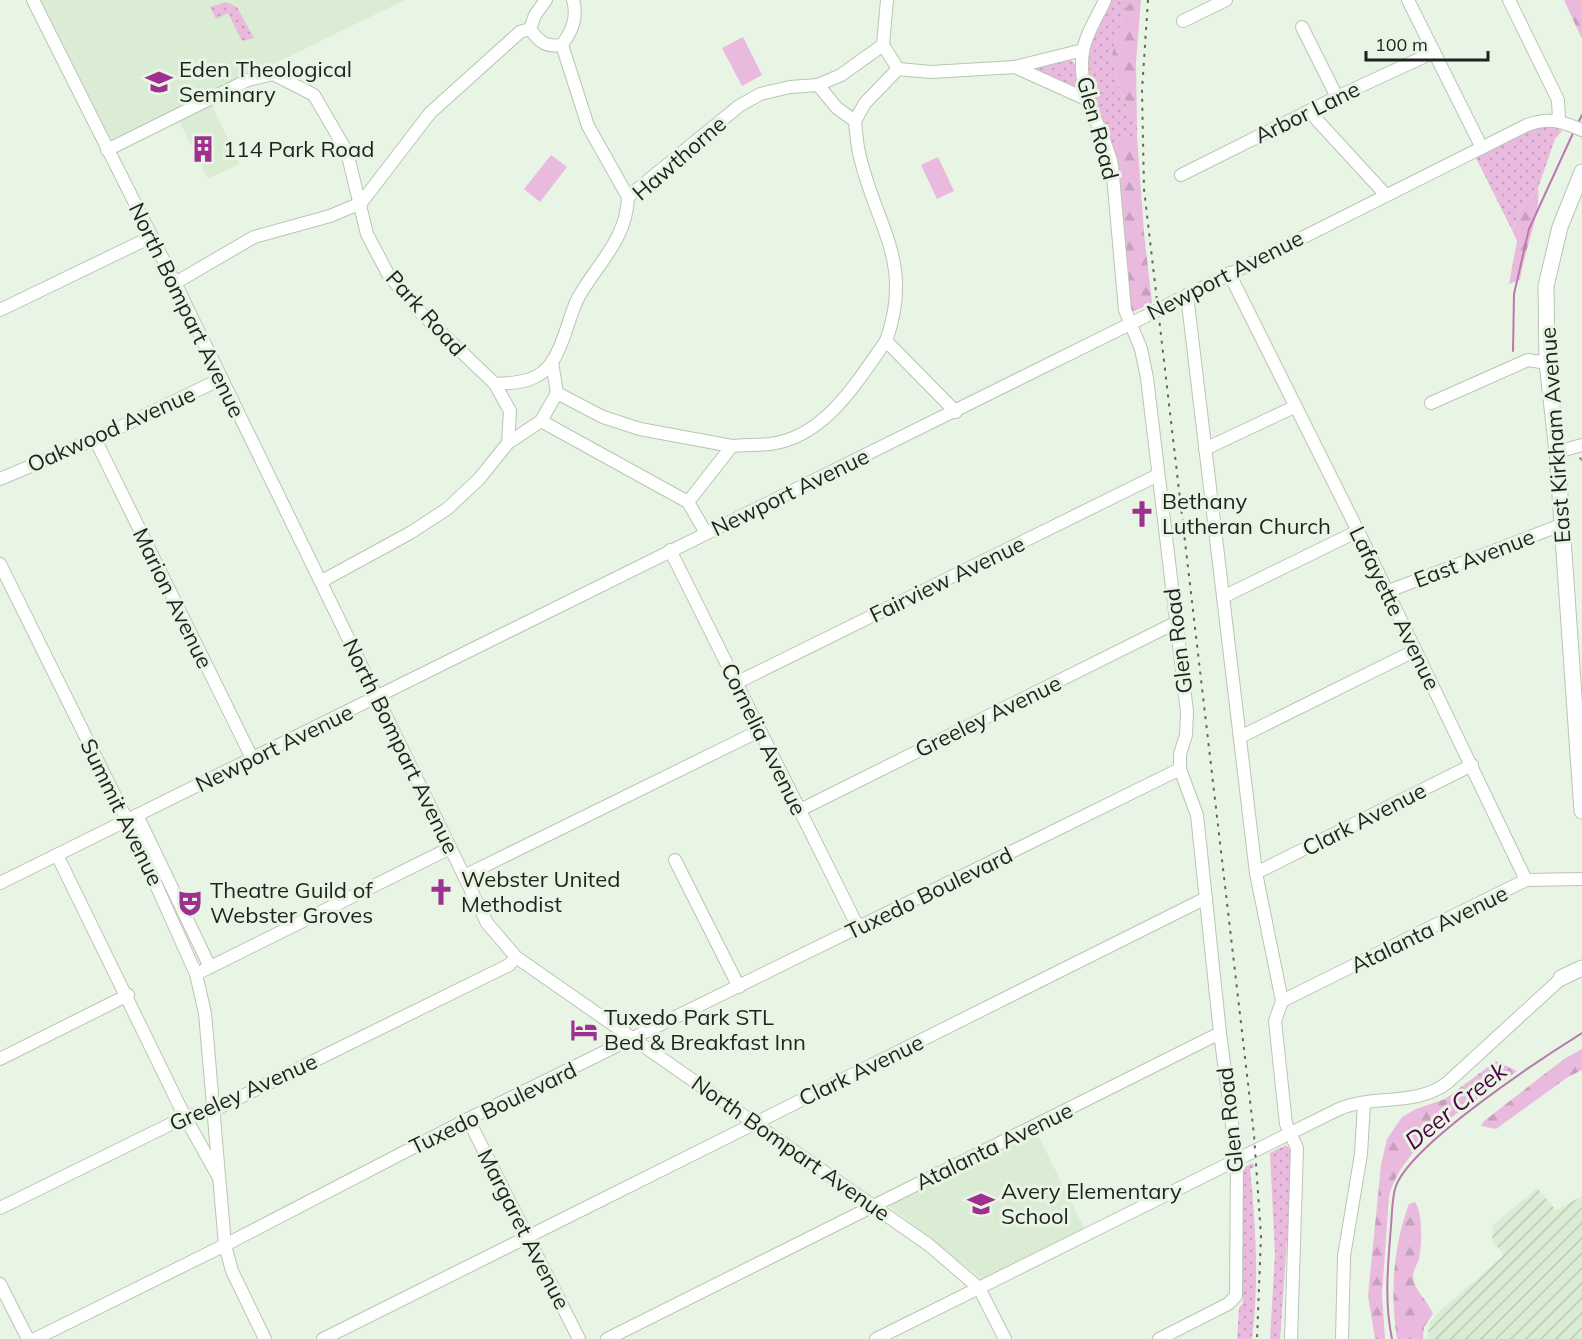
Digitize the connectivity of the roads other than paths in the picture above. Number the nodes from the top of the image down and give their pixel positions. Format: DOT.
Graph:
graph roads {
  1 [pos="33,0"];
  2 [pos="546,0"];
  3 [pos="573,0"];
  4 [pos="887,0"];
  5 [pos="1105,0"];
  6 [pos="1226,0"];
  7 [pos="1408,0"];
  8 [pos="1509,0"];
  9 [pos="1183,21"];
  10 [pos="1302,27"];
  11 [pos="530,29"];
  12 [pos="562,45"];
  13 [pos="883,45"];
  14 [pos="1083,51"];
  15 [pos="1434,52"];
  16 [pos="1015,67"];
  17 [pos="898,69"];
  18 [pos="818,85"];
  19 [pos="1337,96"];
  20 [pos="1086,99"];
  21 [pos="1311,110"];
  22 [pos="1559,120"];
  23 [pos="855,121"];
  24 [pos="1576,128"];
  25 [pos="1482,148"];
  26 [pos="107,150"];
  27 [pos="1582,172"];
  28 [pos="1181,175"];
  29 [pos="1385,194"];
  30 [pos="628,197"];
  31 [pos="361,203"];
  32 [pos="151,237"];
  33 [pos="1229,273"];
  34 [pos="175,283"];
  35 [pos="1183,297"];
  36 [pos="0,310"];
  37 [pos="1129,324"];
  38 [pos="886,341"];
  39 [pos="552,362"];
  40 [pos="1547,363"];
  41 [pos="221,379"];
  42 [pos="495,384"];
  43 [pos="557,393"];
  44 [pos="1431,403"];
  45 [pos="1294,407"];
  46 [pos="956,412"];
  47 [pos="541,421"];
  48 [pos="95,439"];
  49 [pos="508,443"];
  50 [pos="1582,445"];
  51 [pos="732,446"];
  52 [pos="1205,449"];
  53 [pos="1557,452"];
  54 [pos="1158,475"];
  55 [pos="0,479"];
  56 [pos="688,502"];
  57 [pos="1561,525"];
  58 [pos="1358,531"];
  59 [pos="706,533"];
  60 [pos="670,550"];
  61 [pos="0,564"];
  62 [pos="322,581"];
  63 [pos="1386,592"];
  64 [pos="1223,597"];
  65 [pos="1177,622"];
  66 [pos="1414,651"];
  67 [pos="736,683"];
  68 [pos="378,697"];
  69 [pos="759,730"];
  70 [pos="1240,737"];
  71 [pos="252,758"];
  72 [pos="1472,765"];
  73 [pos="1180,769"];
  74 [pos="1580,777"];
  75 [pos="800,810"];
  76 [pos="1582,811"];
  77 [pos="132,818"];
  78 [pos="450,848"];
  79 [pos="57,855"];
  80 [pos="675,860"];
  81 [pos="1256,873"];
  82 [pos="464,876"];
  83 [pos="1582,879"];
  84 [pos="1526,880"];
  85 [pos="0,883"];
  86 [pos="1206,898"];
  87 [pos="858,927"];
  88 [pos="516,957"];
  89 [pos="1582,966"];
  90 [pos="210,967"];
  91 [pos="196,974"];
  92 [pos="1561,978"];
  93 [pos="739,987"];
  94 [pos="128,995"];
  95 [pos="1282,1001"];
  96 [pos="1220,1034"];
  97 [pos="636,1039"];
  98 [pos="0,1059"];
  99 [pos="1364,1103"];
  100 [pos="214,1110"];
  101 [pos="185,1117"];
  102 [pos="468,1119"];
  103 [pos="754,1123"];
  104 [pos="1290,1135"];
  105 [pos="1237,1161"];
  106 [pos="220,1179"];
  107 [pos="873,1206"];
  108 [pos="0,1208"];
  109 [pos="528,1236"];
  110 [pos="225,1245"];
  111 [pos="0,1284"];
  112 [pos="979,1288"];
  113 [pos="28,1339"];
  114 [pos="35,1339"];
  115 [pos="265,1339"];
  116 [pos="323,1339"];
  117 [pos="579,1339"];
  118 [pos="607,1339"];
  119 [pos="876,1339"];
  120 [pos="1005,1339"];
  121 [pos="1158,1339"];
  122 [pos="1291,1339"];
  123 [pos="1342,1339"];
  1 -- 26 [label="street, North Bompart Avenue"];
  2 -- 11 [label="street"];
  3 -- 12 [label="street"];
  4 -- 13 [label="street"];
  5 -- 14 [label="street, Glen Road"];
  6 -- 9 [label="street"];
  7 -- 15 [label="street"];
  8 -- 22 [label="street"];
  10 -- 19 [label="street"];
  11 -- 12 [label="street"];
  11 -- 31 [label="street"];
  12 -- 30 [label="street"];
  13 -- 17 [label="street"];
  13 -- 18 [label="street, Hawthorne"];
  14 -- 16 [label="street"];
  14 -- 20 [label="street, Glen Road"];
  15 -- 19 [label="street, Arbor Lane"];
  15 -- 25 [label="street"];
  16 -- 17 [label="street"];
  16 -- 20 [label="street"];
  17 -- 23 [label="street"];
  18 -- 23 [label="street"];
  18 -- 30 [label="street, Hawthorne"];
  19 -- 21 [label="street, Arbor Lane"];
  20 -- 37 [label="street, Glen Road"];
  21 -- 28 [label="street, Arbor Lane"];
  21 -- 29 [label="street"];
  22 -- 24 [label="street"];
  22 -- 25 [label="street, Newport Avenue"];
  23 -- 38 [label="street"];
  25 -- 29 [label="street, Newport Avenue"];
  26 -- 31 [label="street, Park Road"];
  26 -- 32 [label="street, North Bompart Avenue"];
  27 -- 40 [label="main road, East Kirkham Avenue"];
  29 -- 33 [label="street, Newport Avenue"];
  30 -- 39 [label="street, Hawthorne"];
  31 -- 34 [label="street"];
  31 -- 42 [label="street, Park Road"];
  32 -- 34 [label="street, North Bompart Avenue"];
  32 -- 36 [label="street"];
  33 -- 35 [label="street, Newport Avenue"];
  33 -- 45 [label="street, Lafayette Avenue"];
  34 -- 41 [label="street, North Bompart Avenue"];
  35 -- 37 [label="street, Newport Avenue, bridge"];
  35 -- 52 [label="street"];
  37 -- 46 [label="street, Newport Avenue"];
  37 -- 54 [label="street, Glen Road"];
  38 -- 46 [label="street"];
  38 -- 51 [label="street"];
  39 -- 42 [label="street"];
  39 -- 43 [label="street"];
  40 -- 44 [label="street"];
  40 -- 53 [label="main road, East Kirkham Avenue"];
  41 -- 48 [label="street, Oakwood Avenue"];
  41 -- 62 [label="street, North Bompart Avenue"];
  42 -- 49 [label="street, Park Road"];
  43 -- 47 [label="street"];
  43 -- 51 [label="street"];
  45 -- 52 [label="street"];
  45 -- 58 [label="street, Lafayette Avenue"];
  46 -- 59 [label="street, Newport Avenue"];
  47 -- 49 [label="street"];
  47 -- 56 [label="street"];
  48 -- 55 [label="street, Oakwood Avenue"];
  48 -- 71 [label="street, Marion Avenue"];
  49 -- 62 [label="street"];
  50 -- 53 [label="street"];
  51 -- 56 [label="street"];
  52 -- 64 [label="street"];
  53 -- 57 [label="main road, East Kirkham Avenue"];
  54 -- 65 [label="street, Glen Road"];
  54 -- 67 [label="street, Fairview Avenue"];
  56 -- 59 [label="street"];
  57 -- 63 [label="street, East Avenue"];
  57 -- 74 [label="main road, East Kirkham Avenue"];
  58 -- 63 [label="street, Lafayette Avenue"];
  58 -- 64 [label="street"];
  59 -- 60 [label="street, Newport Avenue"];
  60 -- 67 [label="street, Cornelia Avenue"];
  60 -- 68 [label="street, Newport Avenue"];
  61 -- 77 [label="street, Summit Avenue"];
  62 -- 68 [label="street, North Bompart Avenue"];
  63 -- 66 [label="street, Lafayette Avenue"];
  64 -- 70 [label="street"];
  65 -- 73 [label="street, Glen Road"];
  65 -- 75 [label="street, Greeley Avenue"];
  66 -- 70 [label="street"];
  66 -- 72 [label="street, Lafayette Avenue"];
  67 -- 69 [label="street, Cornelia Avenue"];
  68 -- 71 [label="street, Newport Avenue"];
  68 -- 78 [label="street, North Bompart Avenue"];
  69 -- 75 [label="street, Cornelia Avenue"];
  69 -- 82 [label="street"];
  70 -- 81 [label="street"];
  71 -- 77 [label="street, Newport Avenue"];
  72 -- 81 [label="street, Clark Avenue"];
  72 -- 84 [label="street, Lafayette Avenue"];
  73 -- 86 [label="street, Glen Road"];
  73 -- 87 [label="street, Tuxedo Boulevard"];
  74 -- 76 [label="main road, East Kirkham Avenue"];
  75 -- 87 [label="street, Cornelia Avenue"];
  77 -- 79 [label="street, Newport Avenue"];
  77 -- 90 [label="street"];
  77 -- 91 [label="street, Summit Avenue"];
  78 -- 82 [label="street, North Bompart Avenue"];
  78 -- 90 [label="street"];
  79 -- 85 [label="street, Newport Avenue"];
  79 -- 94 [label="street, Summit Avenue"];
  80 -- 93 [label="street"];
  81 -- 95 [label="street"];
  82 -- 88 [label="street, North Bompart Avenue"];
  83 -- 84 [label="street, Atalanta Avenue"];
  84 -- 95 [label="street, Atalanta Avenue"];
  86 -- 96 [label="street, Glen Road"];
  86 -- 103 [label="street, Clark Avenue"];
  87 -- 93 [label="street, Tuxedo Boulevard"];
  88 -- 97 [label="street, North Bompart Avenue"];
  88 -- 100 [label="street, Greeley Avenue"];
  89 -- 92 [label="main road"];
  90 -- 91 [label="street"];
  91 -- 100 [label="street, Summit Avenue"];
  92 -- 99 [label="street"];
  93 -- 97 [label="street, Tuxedo Boulevard"];
  94 -- 98 [label="street"];
  94 -- 101 [label="street, Summit Avenue"];
  95 -- 104 [label="street"];
  96 -- 105 [label="street, Glen Road"];
  96 -- 107 [label="street, Atalanta Avenue"];
  97 -- 102 [label="street, Tuxedo Boulevard"];
  97 -- 103 [label="street, North Bompart Avenue"];
  99 -- 104 [label="street"];
  99 -- 123 [label="street"];
  100 -- 101 [label="street, Greeley Avenue"];
  100 -- 106 [label="street, Summit Avenue"];
  101 -- 106 [label="street, Summit Avenue"];
  101 -- 108 [label="street, Greeley Avenue"];
  102 -- 109 [label="street, Margaret Avenue"];
  102 -- 110 [label="street, Tuxedo Boulevard"];
  103 -- 107 [label="street, North Bompart Avenue"];
  103 -- 109 [label="street, Clark Avenue"];
  104 -- 105 [label="street"];
  104 -- 122 [label="street"];
  105 -- 112 [label="street"];
  105 -- 121 [label="street, Glen Road"];
  106 -- 110 [label="street, Summit Avenue"];
  107 -- 112 [label="street, North Bompart Avenue"];
  107 -- 118 [label="street, Atalanta Avenue"];
  109 -- 116 [label="street, Clark Avenue"];
  109 -- 117 [label="street, Margaret Avenue"];
  110 -- 114 [label="street, Tuxedo Boulevard"];
  110 -- 115 [label="street, Summit Avenue"];
  111 -- 113 [label="street"];
  112 -- 119 [label="street"];
  112 -- 120 [label="street, North Bompart Avenue"];
}
